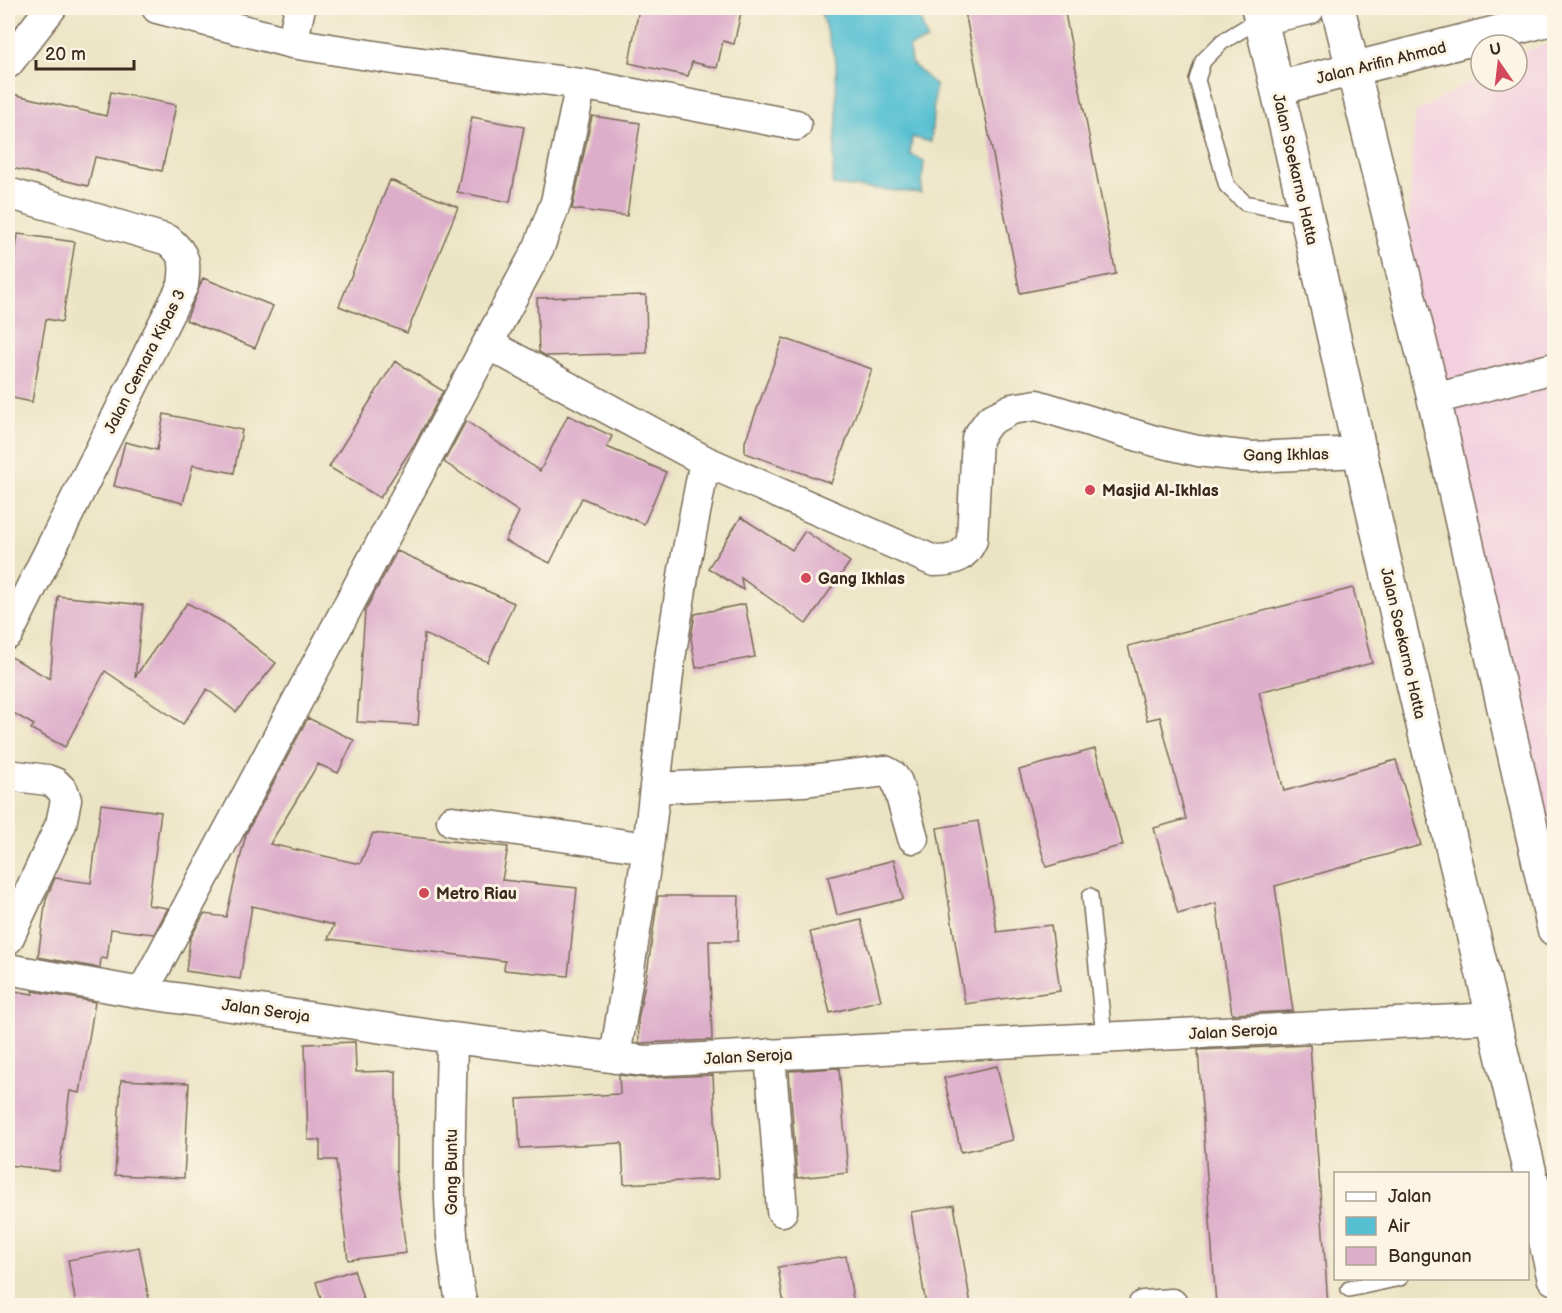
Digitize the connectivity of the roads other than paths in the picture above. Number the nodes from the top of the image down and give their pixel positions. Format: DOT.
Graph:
graph roads {
  1 [pos="51,8"];
  2 [pos="157,8"];
  3 [pos="300,8"];
  4 [pos="1308,8"];
  5 [pos="1338,8"];
  6 [pos="1260,13"];
  7 [pos="1554,18"];
  8 [pos="292,43"];
  9 [pos="8,63"];
  10 [pos="1354,69"];
  11 [pos="581,84"];
  12 [pos="1278,88"];
  13 [pos="796,126"];
  14 [pos="8,193"];
  15 [pos="1307,215"];
  16 [pos="488,344"];
  17 [pos="1554,368"];
  18 [pos="1434,399"];
  19 [pos="1360,452"];
  20 [pos="705,461"];
  21 [pos="8,634"];
  22 [pos="8,775"];
  23 [pos="655,788"];
  24 [pos="452,821"];
  25 [pos="913,838"];
  26 [pos="648,848"];
  27 [pos="1090,896"];
  28 [pos="1554,929"];
  29 [pos="8,938"];
  30 [pos="8,969"];
  31 [pos="142,993"];
  32 [pos="1495,1018"];
  33 [pos="452,1038"];
  34 [pos="1104,1038"];
  35 [pos="770,1054"];
  36 [pos="615,1058"];
  37 [pos="1528,1172"];
  38 [pos="1529,1176"];
  39 [pos="782,1211"];
  40 [pos="1547,1259"];
  41 [pos="1391,1280"];
  42 [pos="1349,1289"];
  43 [pos="1172,1304"];
  44 [pos="462,1305"];
  45 [pos="1143,1305"];
  1 -- 9 [label="street"];
  2 -- 8 [label="street"];
  3 -- 8 [label="street"];
  4 -- 6 [label="main road"];
  5 -- 10 [label="main road"];
  6 -- 12 [label="main road, Jalan Soekarno Hatta"];
  6 -- 15 [label="lane"];
  7 -- 10 [label="main road, Jalan Arifin Ahmad"];
  8 -- 11 [label="street"];
  10 -- 12 [label="main road, Jalan Arifin Ahmad"];
  10 -- 18 [label="main road"];
  11 -- 13 [label="street"];
  11 -- 16 [label="street"];
  12 -- 15 [label="main road, Jalan Soekarno Hatta"];
  14 -- 21 [label="street, Jalan Cemara Kipas 3"];
  15 -- 19 [label="main road, Jalan Soekarno Hatta"];
  16 -- 20 [label="street, Gang Ikhlas"];
  16 -- 31 [label="street"];
  17 -- 18 [label="street"];
  18 -- 28 [label="main road"];
  19 -- 20 [label="street, Gang Ikhlas"];
  19 -- 32 [label="main road, Jalan Soekarno Hatta"];
  20 -- 23 [label="street"];
  22 -- 29 [label="street"];
  23 -- 25 [label="street"];
  23 -- 26 [label="street"];
  24 -- 26 [label="street"];
  26 -- 36 [label="street"];
  27 -- 34 [label="lane"];
  30 -- 31 [label="street, Jalan Seroja"];
  31 -- 33 [label="street, Jalan Seroja"];
  32 -- 34 [label="street, Jalan Seroja"];
  32 -- 37 [label="main road, Jalan Soekarno Hatta"];
  33 -- 36 [label="street, Jalan Seroja"];
  33 -- 44 [label="street, Gang Buntu"];
  34 -- 35 [label="street, Jalan Seroja"];
  35 -- 36 [label="street, Jalan Seroja"];
  35 -- 39 [label="street"];
  38 -- 40 [label="main road, Jalan Soekarno Hatta"];
  41 -- 42 [label="lane"];
  43 -- 45 [label="street"];
}
